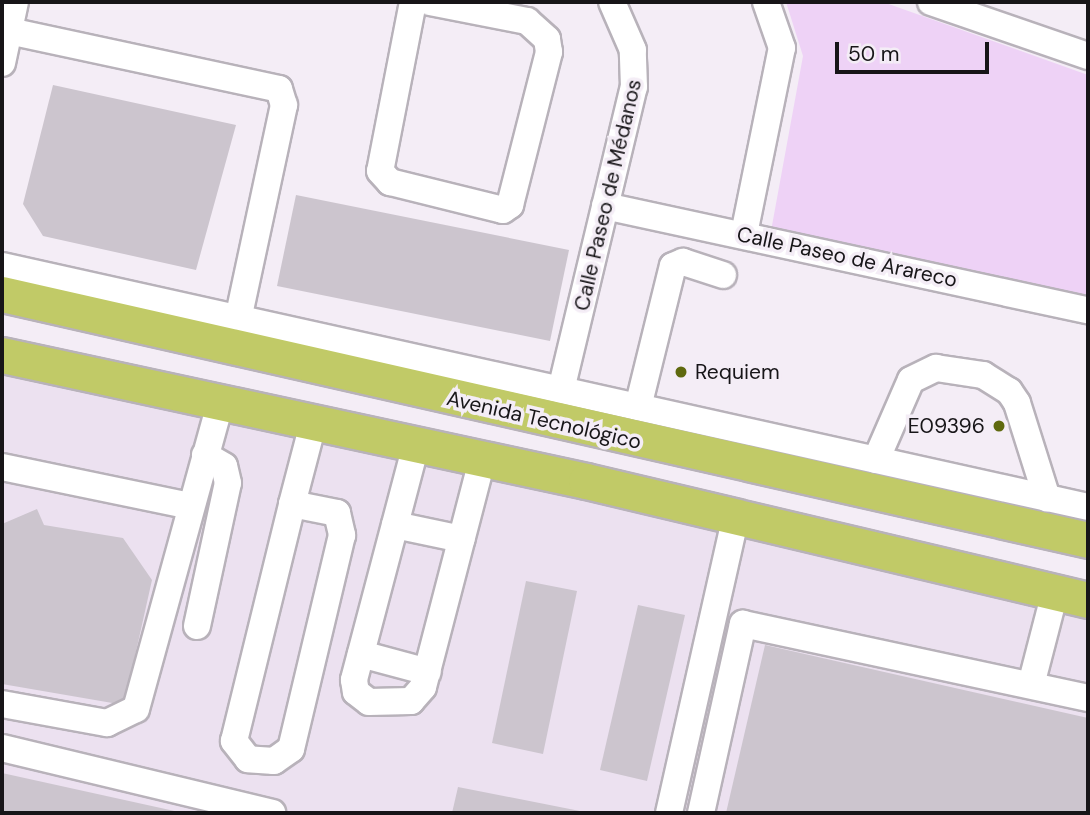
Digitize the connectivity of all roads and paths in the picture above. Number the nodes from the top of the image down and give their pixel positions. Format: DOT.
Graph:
graph roads {
  1 [pos="15,2"];
  2 [pos="413,2"];
  3 [pos="430,2"];
  4 [pos="612,2"];
  5 [pos="766,2"];
  6 [pos="931,2"];
  7 [pos="9,31"];
  8 [pos="1088,56"];
  9 [pos="2,63"];
  10 [pos="605,206"];
  11 [pos="744,234"];
  12 [pos="2,266"];
  13 [pos="723,275"];
  14 [pos="2,294"];
  15 [pos="1088,310"];
  16 [pos="238,319"];
  17 [pos="2,355"];
  18 [pos="561,390"];
  19 [pos="220,403"];
  20 [pos="638,407"];
  21 [pos="313,424"];
  22 [pos="416,445"];
  23 [pos="205,455"];
  24 [pos="482,460"];
  25 [pos="876,460"];
  26 [pos="2,467"];
  27 [pos="1047,498"];
  28 [pos="292,503"];
  29 [pos="191,506"];
  30 [pos="735,519"];
  31 [pos="1079,521"];
  32 [pos="395,525"];
  33 [pos="462,539"];
  34 [pos="1055,592"];
  35 [pos="1088,600"];
  36 [pos="197,626"];
  37 [pos="361,654"];
  38 [pos="428,671"];
  39 [pos="1031,685"];
  40 [pos="1088,698"];
  41 [pos="2,704"];
  42 [pos="2,748"];
  43 [pos="272,813"];
  44 [pos="669,813"];
  45 [pos="701,813"];
  1 -- 7 [label="street"];
  2 -- 3 [label="street"];
  4 -- 10 [label="street, Calle Paseo de Médanos"];
  5 -- 11 [label="street"];
  6 -- 8 [label="street"];
  7 -- 9 [label="street"];
  7 -- 16 [label="street"];
  10 -- 11 [label="street, Calle Paseo de Arareco"];
  10 -- 18 [label="street, Calle Paseo de Médanos"];
  11 -- 15 [label="street, Calle Paseo de Arareco"];
  12 -- 16 [label="street"];
  13 -- 20 [label="street"];
  14 -- 31 [label="main road, Avenida Tecnológico"];
  16 -- 18 [label="street"];
  17 -- 19 [label="main road"];
  18 -- 20 [label="street"];
  19 -- 21 [label="main road"];
  19 -- 23 [label="street"];
  20 -- 25 [label="street"];
  21 -- 22 [label="main road"];
  21 -- 28 [label="street"];
  22 -- 24 [label="main road"];
  22 -- 32 [label="street"];
  23 -- 29 [label="street"];
  23 -- 36 [label="street"];
  24 -- 30 [label="main road"];
  24 -- 33 [label="street"];
  25 -- 27 [label="street"];
  25 -- 27 [label="street"];
  26 -- 29 [label="street"];
  27 -- 31 [label="street"];
  28 -- 28 [label="street"];
  29 -- 41 [label="street"];
  30 -- 34 [label="main road"];
  30 -- 44 [label="street"];
  31 -- 34 [label="main road"];
  32 -- 33 [label="street"];
  32 -- 37 [label="street"];
  33 -- 38 [label="street"];
  34 -- 35 [label="main road"];
  34 -- 39 [label="street"];
  37 -- 38 [label="street"];
  37 -- 38 [label="street"];
  39 -- 40 [label="street"];
  39 -- 45 [label="street"];
  42 -- 43 [label="street"];
}
